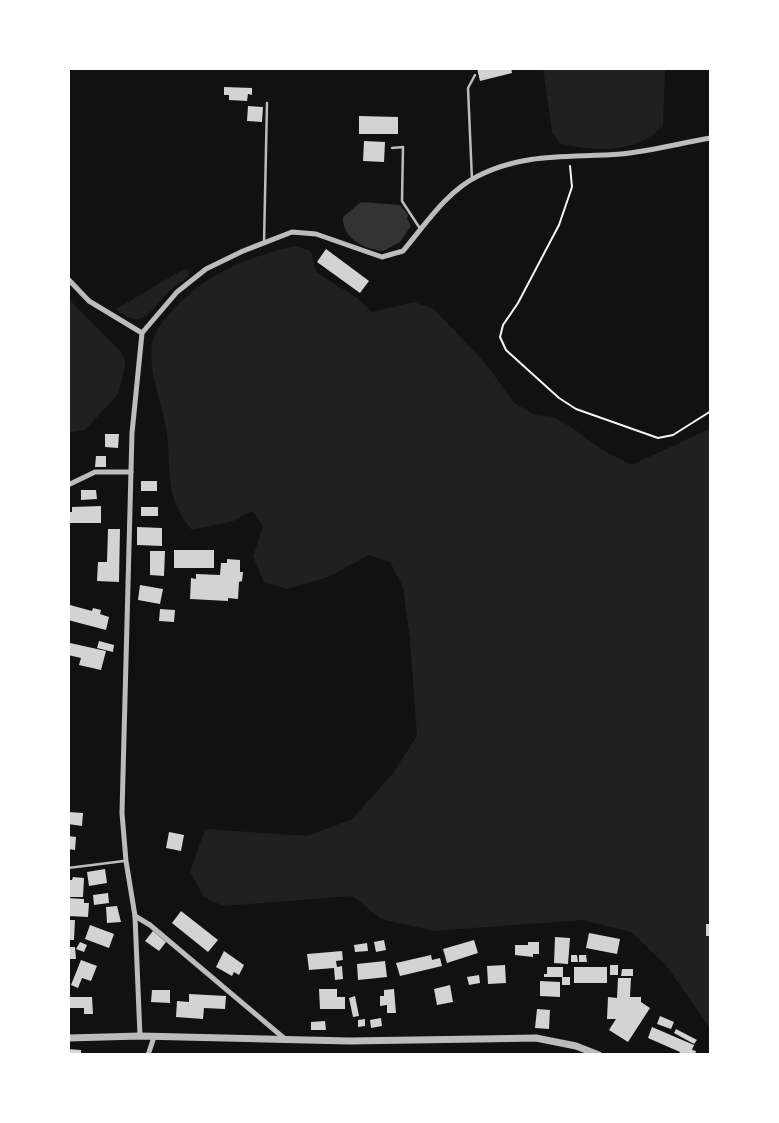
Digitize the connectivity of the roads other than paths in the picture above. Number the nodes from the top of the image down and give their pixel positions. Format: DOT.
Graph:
graph roads {
  1 [pos="475,75"];
  2 [pos="267,103"];
  3 [pos="711,138"];
  4 [pos="392,148"];
  5 [pos="472,180"];
  6 [pos="421,230"];
  7 [pos="264,243"];
  8 [pos="68,279"];
  9 [pos="142,334"];
  10 [pos="131,472"];
  11 [pos="68,485"];
  12 [pos="126,861"];
  13 [pos="68,868"];
  14 [pos="135,916"];
  15 [pos="140,1036"];
  16 [pos="154,1037"];
  17 [pos="68,1038"];
  18 [pos="285,1040"];
  19 [pos="148,1055"];
  20 [pos="599,1055"];
  1 -- 5 [label="lane"];
  2 -- 7 [label="lane"];
  3 -- 5 [label="street"];
  4 -- 6 [label="lane"];
  5 -- 6 [label="street"];
  6 -- 7 [label="street"];
  7 -- 9 [label="street"];
  8 -- 9 [label="street"];
  9 -- 10 [label="street"];
  10 -- 11 [label="street"];
  10 -- 12 [label="street"];
  12 -- 13 [label="lane"];
  12 -- 14 [label="street"];
  14 -- 15 [label="street"];
  14 -- 18 [label="street"];
  15 -- 16 [label="street"];
  15 -- 17 [label="street"];
  16 -- 18 [label="street"];
  16 -- 19 [label="street"];
  18 -- 20 [label="street"];
}
